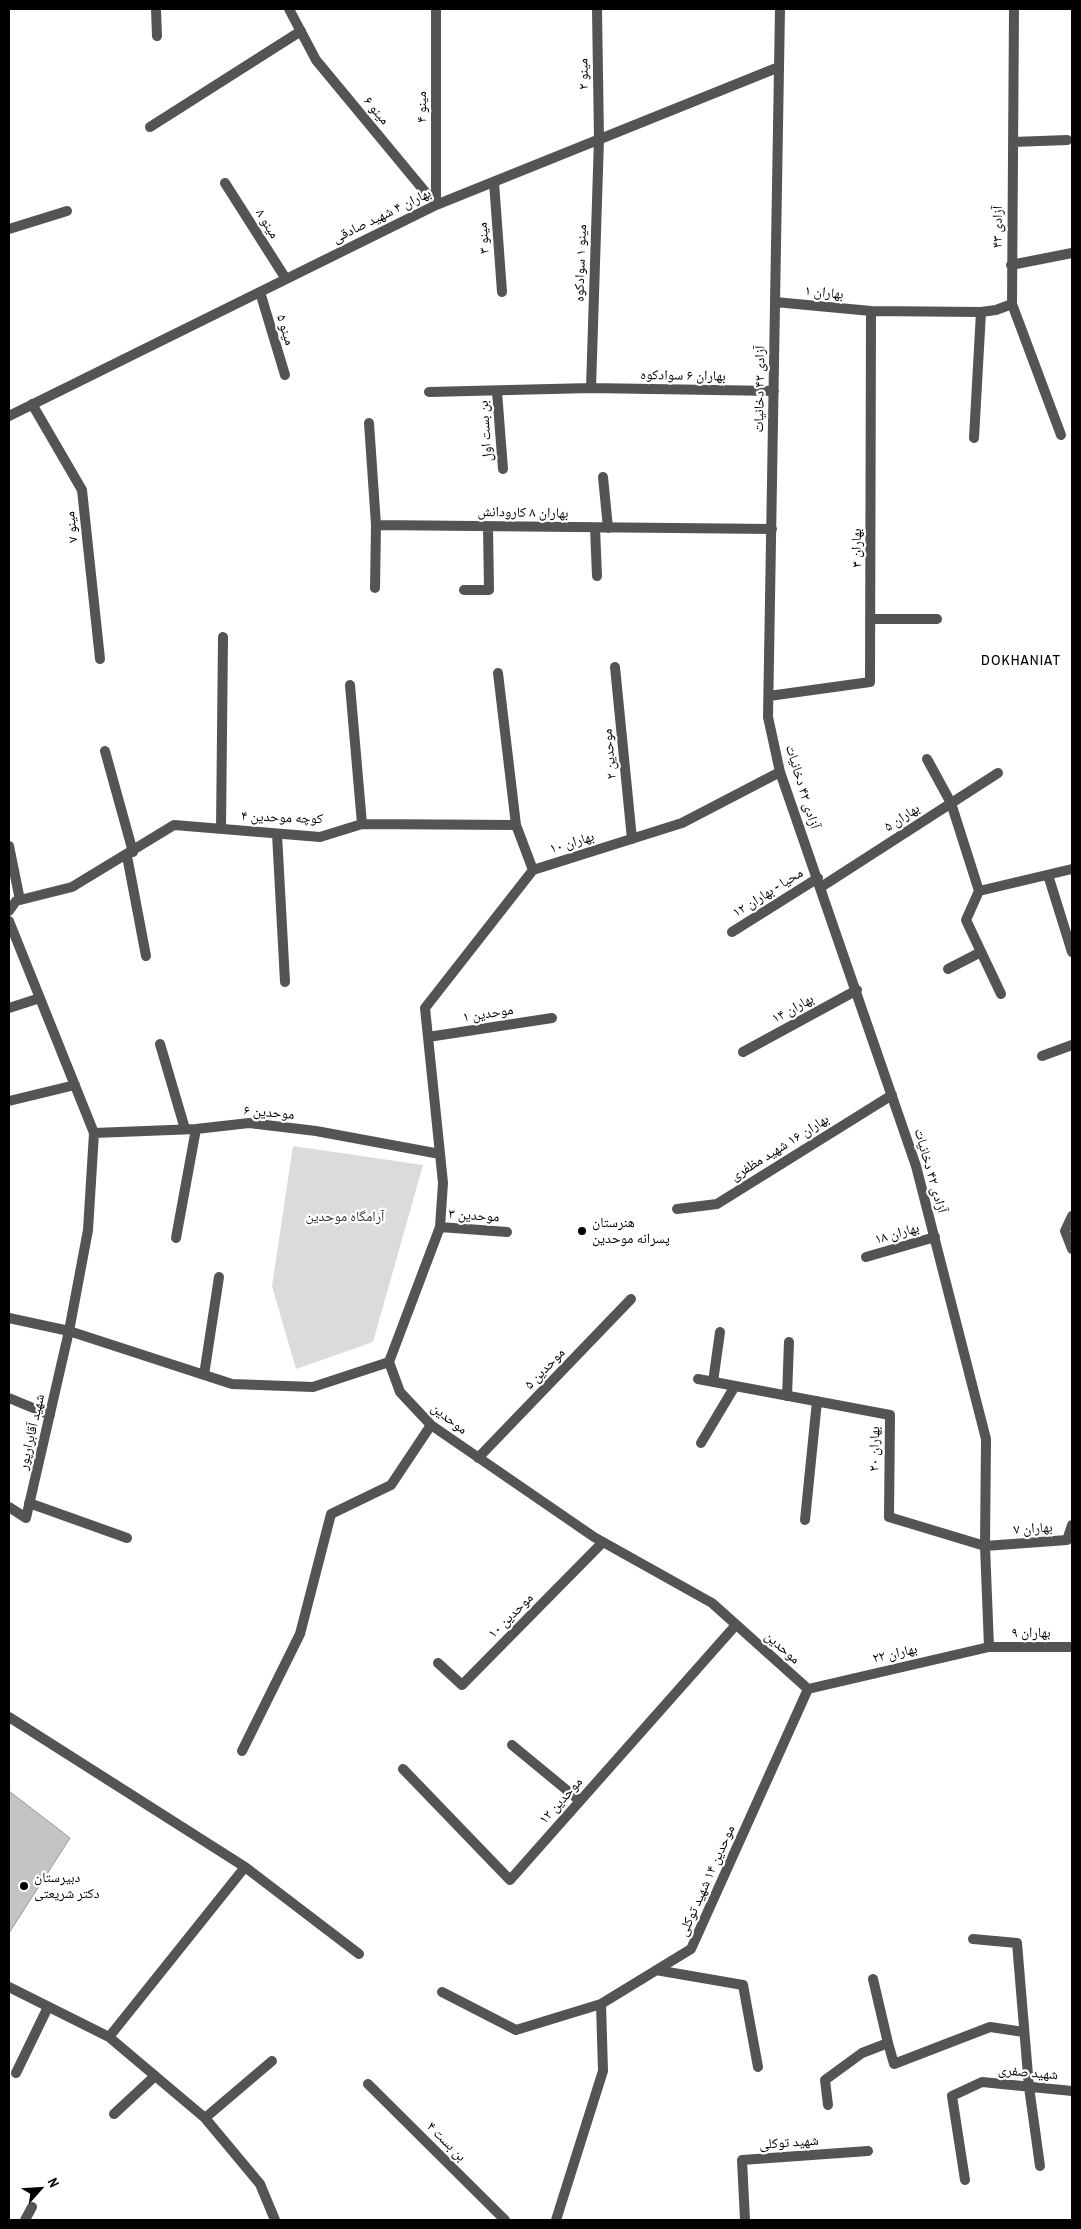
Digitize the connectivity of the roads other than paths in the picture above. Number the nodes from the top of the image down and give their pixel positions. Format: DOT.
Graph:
graph roads {
  1 [pos="156,9"];
  2 [pos="289,9"];
  3 [pos="436,9"];
  4 [pos="597,9"];
  5 [pos="780,9"];
  6 [pos="1014,9"];
  7 [pos="301,31"];
  8 [pos="157,36"];
  9 [pos="779,67"];
  10 [pos="150,128"];
  11 [pos="599,139"];
  12 [pos="1067,140"];
  13 [pos="1012,142"];
  14 [pos="494,182"];
  15 [pos="225,183"];
  16 [pos="436,204"];
  17 [pos="66,211"];
  18 [pos="9,229"];
  19 [pos="1072,253"];
  20 [pos="1011,265"];
  21 [pos="286,279"];
  22 [pos="260,292"];
  23 [pos="502,292"];
  24 [pos="775,302"];
  25 [pos="1012,304"];
  26 [pos="871,311"];
  27 [pos="981,312"];
  28 [pos="284,375"];
  29 [pos="591,388"];
  30 [pos="774,391"];
  31 [pos="428,392"];
  32 [pos="497,392"];
  33 [pos="32,404"];
  34 [pos="9,416"];
  35 [pos="370,423"];
  36 [pos="1061,435"];
  37 [pos="974,438"];
  38 [pos="503,469"];
  39 [pos="603,477"];
  40 [pos="376,525"];
  41 [pos="488,526"];
  42 [pos="595,528"];
  43 [pos="608,528"];
  44 [pos="772,529"];
  45 [pos="597,576"];
  46 [pos="375,588"];
  47 [pos="464,590"];
  48 [pos="870,619"];
  49 [pos="937,619"];
  50 [pos="223,637"];
  51 [pos="100,659"];
  52 [pos="615,667"];
  53 [pos="498,673"];
  54 [pos="350,686"];
  55 [pos="769,696"];
  56 [pos="105,751"];
  57 [pos="926,760"];
  58 [pos="780,772"];
  59 [pos="998,773"];
  60 [pos="951,803"];
  61 [pos="362,824"];
  62 [pos="516,825"];
  63 [pos="221,829"];
  64 [pos="277,834"];
  65 [pos="632,839"];
  66 [pos="9,846"];
  67 [pos="130,854"];
  68 [pos="1072,869"];
  69 [pos="533,870"];
  70 [pos="1048,875"];
  71 [pos="820,882"];
  72 [pos="979,891"];
  73 [pos="18,900"];
  74 [pos="9,911"];
  75 [pos="9,921"];
  76 [pos="732,932"];
  77 [pos="1072,950"];
  78 [pos="981,952"];
  79 [pos="146,956"];
  80 [pos="948,968"];
  81 [pos="285,982"];
  82 [pos="857,990"];
  83 [pos="1001,994"];
  84 [pos="40,998"];
  85 [pos="9,1008"];
  86 [pos="552,1018"];
  87 [pos="428,1037"];
  88 [pos="160,1044"];
  89 [pos="1072,1045"];
  90 [pos="743,1052"];
  91 [pos="1042,1056"];
  92 [pos="75,1085"];
  93 [pos="892,1095"];
  94 [pos="9,1101"];
  95 [pos="191,1129"];
  96 [pos="94,1132"];
  97 [pos="440,1154"];
  98 [pos="677,1209"];
  99 [pos="1072,1216"];
  100 [pos="440,1227"];
  101 [pos="507,1232"];
  102 [pos="935,1237"];
  103 [pos="176,1238"];
  104 [pos="1072,1249"];
  105 [pos="866,1258"];
  106 [pos="219,1277"];
  107 [pos="631,1299"];
  108 [pos="9,1318"];
  109 [pos="69,1331"];
  110 [pos="720,1332"];
  111 [pos="789,1342"];
  112 [pos="390,1362"];
  113 [pos="204,1375"];
  114 [pos="698,1379"];
  115 [pos="713,1382"];
  116 [pos="735,1386"];
  117 [pos="787,1396"];
  118 [pos="9,1398"];
  119 [pos="817,1401"];
  120 [pos="50,1415"];
  121 [pos="431,1425"];
  122 [pos="700,1443"];
  123 [pos="478,1458"];
  124 [pos="30,1503"];
  125 [pos="9,1507"];
  126 [pos="805,1520"];
  127 [pos="1072,1525"];
  128 [pos="127,1538"];
  129 [pos="603,1542"];
  130 [pos="985,1546"];
  131 [pos="735,1626"];
  132 [pos="989,1646"];
  133 [pos="1072,1647"];
  134 [pos="438,1664"];
  135 [pos="808,1689"];
  136 [pos="9,1717"];
  137 [pos="512,1745"];
  138 [pos="242,1751"];
  139 [pos="403,1769"];
  140 [pos="580,1801"];
  141 [pos="245,1868"];
  142 [pos="973,1939"];
  143 [pos="359,1954"];
  144 [pos="656,1970"];
  145 [pos="873,1979"];
  146 [pos="9,1987"];
  147 [pos="442,1992"];
  148 [pos="601,2004"];
  149 [pos="48,2007"];
  150 [pos="1024,2032"];
  151 [pos="109,2037"];
  152 [pos="888,2043"];
  153 [pos="272,2060"];
  154 [pos="758,2067"];
  155 [pos="16,2073"];
  156 [pos="155,2076"];
  157 [pos="368,2084"];
  158 [pos="1029,2087"];
  159 [pos="1072,2091"];
  160 [pos="828,2105"];
  161 [pos="114,2114"];
  162 [pos="204,2118"];
  163 [pos="868,2151"];
  164 [pos="1040,2166"];
  165 [pos="965,2180"];
  166 [pos="32,2207"];
  167 [pos="26,2220"];
  168 [pos="275,2220"];
  169 [pos="505,2220"];
  170 [pos="556,2220"];
  171 [pos="745,2220"];
  1 -- 8 [label="street"];
  2 -- 7 [label="street, مینو ۶"];
  3 -- 16 [label="street, مینو ۴"];
  4 -- 11 [label="street, مینو ۲"];
  5 -- 9 [label="street, آزادی ۴۲ دخانیات"];
  6 -- 13 [label="street, آزادی ۴۳"];
  7 -- 10 [label="street"];
  7 -- 16 [label="street, مینو ۶"];
  9 -- 11 [label="street, بهاران ۴ شهید صادقی"];
  9 -- 24 [label="street, آزادی ۴۲ دخانیات"];
  11 -- 14 [label="street, بهاران ۴ شهید صادقی"];
  11 -- 29 [label="street, مینو ۱ سوادکوه"];
  12 -- 13 [label="street"];
  13 -- 20 [label="street, آزادی ۴۳"];
  14 -- 16 [label="street, بهاران ۴ شهید صادقی"];
  14 -- 23 [label="street, مینو ۳"];
  15 -- 21 [label="street, مینو ۸"];
  16 -- 21 [label="street, بهاران ۴ شهید صادقی"];
  17 -- 18 [label="street"];
  19 -- 20 [label="street"];
  20 -- 25 [label="street, آزادی ۴۳"];
  21 -- 22 [label="street, بهاران ۴ شهید صادقی"];
  22 -- 28 [label="street, مینو ۵"];
  22 -- 33 [label="street, بهاران ۴ شهید صادقی"];
  24 -- 26 [label="street, بهاران ۱"];
  24 -- 30 [label="street, آزادی ۴۲ دخانیات"];
  25 -- 27 [label="street"];
  25 -- 36 [label="street, آزادی ۴۳"];
  26 -- 27 [label="street"];
  26 -- 48 [label="street, بهاران ۳"];
  27 -- 37 [label="street"];
  29 -- 30 [label="street, بهاران ۶ سوادکوه"];
  29 -- 32 [label="street, بهاران ۶ سوادکوه"];
  30 -- 44 [label="street, آزادی ۴۲ دخانیات"];
  31 -- 32 [label="street, بهاران ۶ سوادکوه"];
  32 -- 38 [label="street, بن بست اول"];
  33 -- 34 [label="street, بهاران ۴ شهید صادقی"];
  33 -- 51 [label="street, مینو ۷"];
  35 -- 40 [label="street"];
  39 -- 43 [label="street"];
  40 -- 41 [label="street, بهاران ۸ کارودانش"];
  40 -- 46 [label="street"];
  41 -- 42 [label="street, بهاران ۸ کارودانش"];
  41 -- 47 [label="street"];
  42 -- 43 [label="street, بهاران ۸ کارودانش"];
  42 -- 45 [label="street"];
  43 -- 44 [label="street, بهاران ۸ کارودانش"];
  44 -- 55 [label="street, آزادی ۴۲ دخانیات"];
  48 -- 49 [label="street"];
  48 -- 55 [label="street, بهاران ۳"];
  50 -- 63 [label="street"];
  52 -- 65 [label="street, موحدین ۲"];
  53 -- 62 [label="street"];
  54 -- 61 [label="street"];
  55 -- 58 [label="street, آزادی ۴۲ دخانیات"];
  56 -- 67 [label="street"];
  57 -- 60 [label="street"];
  58 -- 65 [label="street, بهاران ۱۰"];
  58 -- 71 [label="street, آزادی ۴۲ دخانیات"];
  59 -- 60 [label="street, بهاران ۵"];
  60 -- 71 [label="street, بهاران ۵"];
  60 -- 72 [label="street"];
  61 -- 62 [label="street, کوچه موحدین ۴"];
  61 -- 64 [label="street, کوچه موحدین ۴"];
  62 -- 69 [label="street"];
  63 -- 64 [label="street, کوچه موحدین ۴"];
  63 -- 67 [label="street, کوچه موحدین ۴"];
  64 -- 81 [label="street"];
  65 -- 69 [label="street, بهاران ۱۰"];
  66 -- 73 [label="street"];
  67 -- 73 [label="street, کوچه موحدین ۴"];
  67 -- 79 [label="street"];
  68 -- 70 [label="street"];
  69 -- 87 [label="street"];
  70 -- 72 [label="street"];
  70 -- 77 [label="street"];
  71 -- 76 [label="street, محیا - بهاران ۱۲"];
  71 -- 82 [label="street, آزادی ۴۲ دخانیات"];
  72 -- 78 [label="street"];
  73 -- 74 [label="street"];
  75 -- 84 [label="street"];
  78 -- 80 [label="street"];
  78 -- 83 [label="street"];
  82 -- 90 [label="street, بهاران ۱۴"];
  82 -- 93 [label="street, آزادی ۴۲ دخانیات"];
  84 -- 85 [label="street"];
  84 -- 92 [label="street"];
  86 -- 87 [label="street, موحدین ۱"];
  87 -- 97 [label="street"];
  88 -- 95 [label="street"];
  89 -- 91 [label="street"];
  92 -- 94 [label="street"];
  92 -- 96 [label="street"];
  93 -- 98 [label="street, بهاران ۱۶ شهید مظفری"];
  93 -- 102 [label="street, آزادی ۴۲ دخانیات"];
  95 -- 96 [label="street, موحدین ۶"];
  95 -- 97 [label="street, موحدین ۶"];
  95 -- 103 [label="street"];
  96 -- 109 [label="street, شهید آقابرارپور"];
  97 -- 100 [label="street"];
  99 -- 104 [label="street"];
  100 -- 101 [label="street, موحدین ۳"];
  100 -- 112 [label="street"];
  102 -- 105 [label="street, بهاران ۱۸"];
  102 -- 130 [label="street, آزادی ۴۲ دخانیات"];
  106 -- 113 [label="street"];
  107 -- 123 [label="street, موحدین ۵"];
  108 -- 109 [label="street"];
  109 -- 113 [label="street"];
  109 -- 120 [label="street, شهید آقابرارپور"];
  110 -- 115 [label="street"];
  111 -- 117 [label="street"];
  112 -- 113 [label="street"];
  112 -- 121 [label="street, موحدین"];
  114 -- 115 [label="street, بهاران ۲۰"];
  115 -- 116 [label="street, بهاران ۲۰"];
  116 -- 117 [label="street, بهاران ۲۰"];
  116 -- 122 [label="street"];
  117 -- 119 [label="street, بهاران ۲۰"];
  118 -- 120 [label="street"];
  119 -- 126 [label="street"];
  119 -- 130 [label="street, بهاران ۲۰"];
  120 -- 124 [label="street, شهید آقابرارپور"];
  121 -- 123 [label="street, موحدین"];
  121 -- 138 [label="street"];
  123 -- 129 [label="street, موحدین"];
  124 -- 125 [label="street"];
  124 -- 128 [label="street"];
  127 -- 130 [label="street, بهاران ۷"];
  129 -- 131 [label="street, موحدین"];
  129 -- 134 [label="street, موحدین ۱۰"];
  130 -- 132 [label="street, آزادی ۴۲ دخانیات"];
  131 -- 135 [label="street, موحدین"];
  131 -- 140 [label="street, موحدین ۱۲"];
  132 -- 133 [label="street, بهاران ۹"];
  132 -- 135 [label="street, بهاران ۲۲"];
  135 -- 144 [label="street, موحدین ۱۴ شهید توکلی"];
  136 -- 141 [label="street"];
  137 -- 140 [label="street"];
  139 -- 140 [label="street, موحدین ۱۲"];
  141 -- 143 [label="street"];
  141 -- 151 [label="street"];
  142 -- 150 [label="street"];
  144 -- 148 [label="street, موحدین ۱۴ شهید توکلی"];
  144 -- 154 [label="street"];
  145 -- 152 [label="street"];
  146 -- 149 [label="street"];
  147 -- 148 [label="street, موحدین ۱۴ شهید توکلی"];
  148 -- 170 [label="street"];
  149 -- 151 [label="street"];
  149 -- 155 [label="street"];
  150 -- 152 [label="street"];
  150 -- 158 [label="street"];
  151 -- 156 [label="street"];
  152 -- 160 [label="street"];
  153 -- 162 [label="street"];
  156 -- 161 [label="street"];
  156 -- 162 [label="street"];
  157 -- 169 [label="street, بن بست ۴"];
  158 -- 159 [label="street, شهید صفری"];
  158 -- 164 [label="street"];
  158 -- 165 [label="street, شهید صفری"];
  162 -- 168 [label="street"];
  163 -- 171 [label="street, شهید توکلی"];
  166 -- 167 [label="street"];
}
